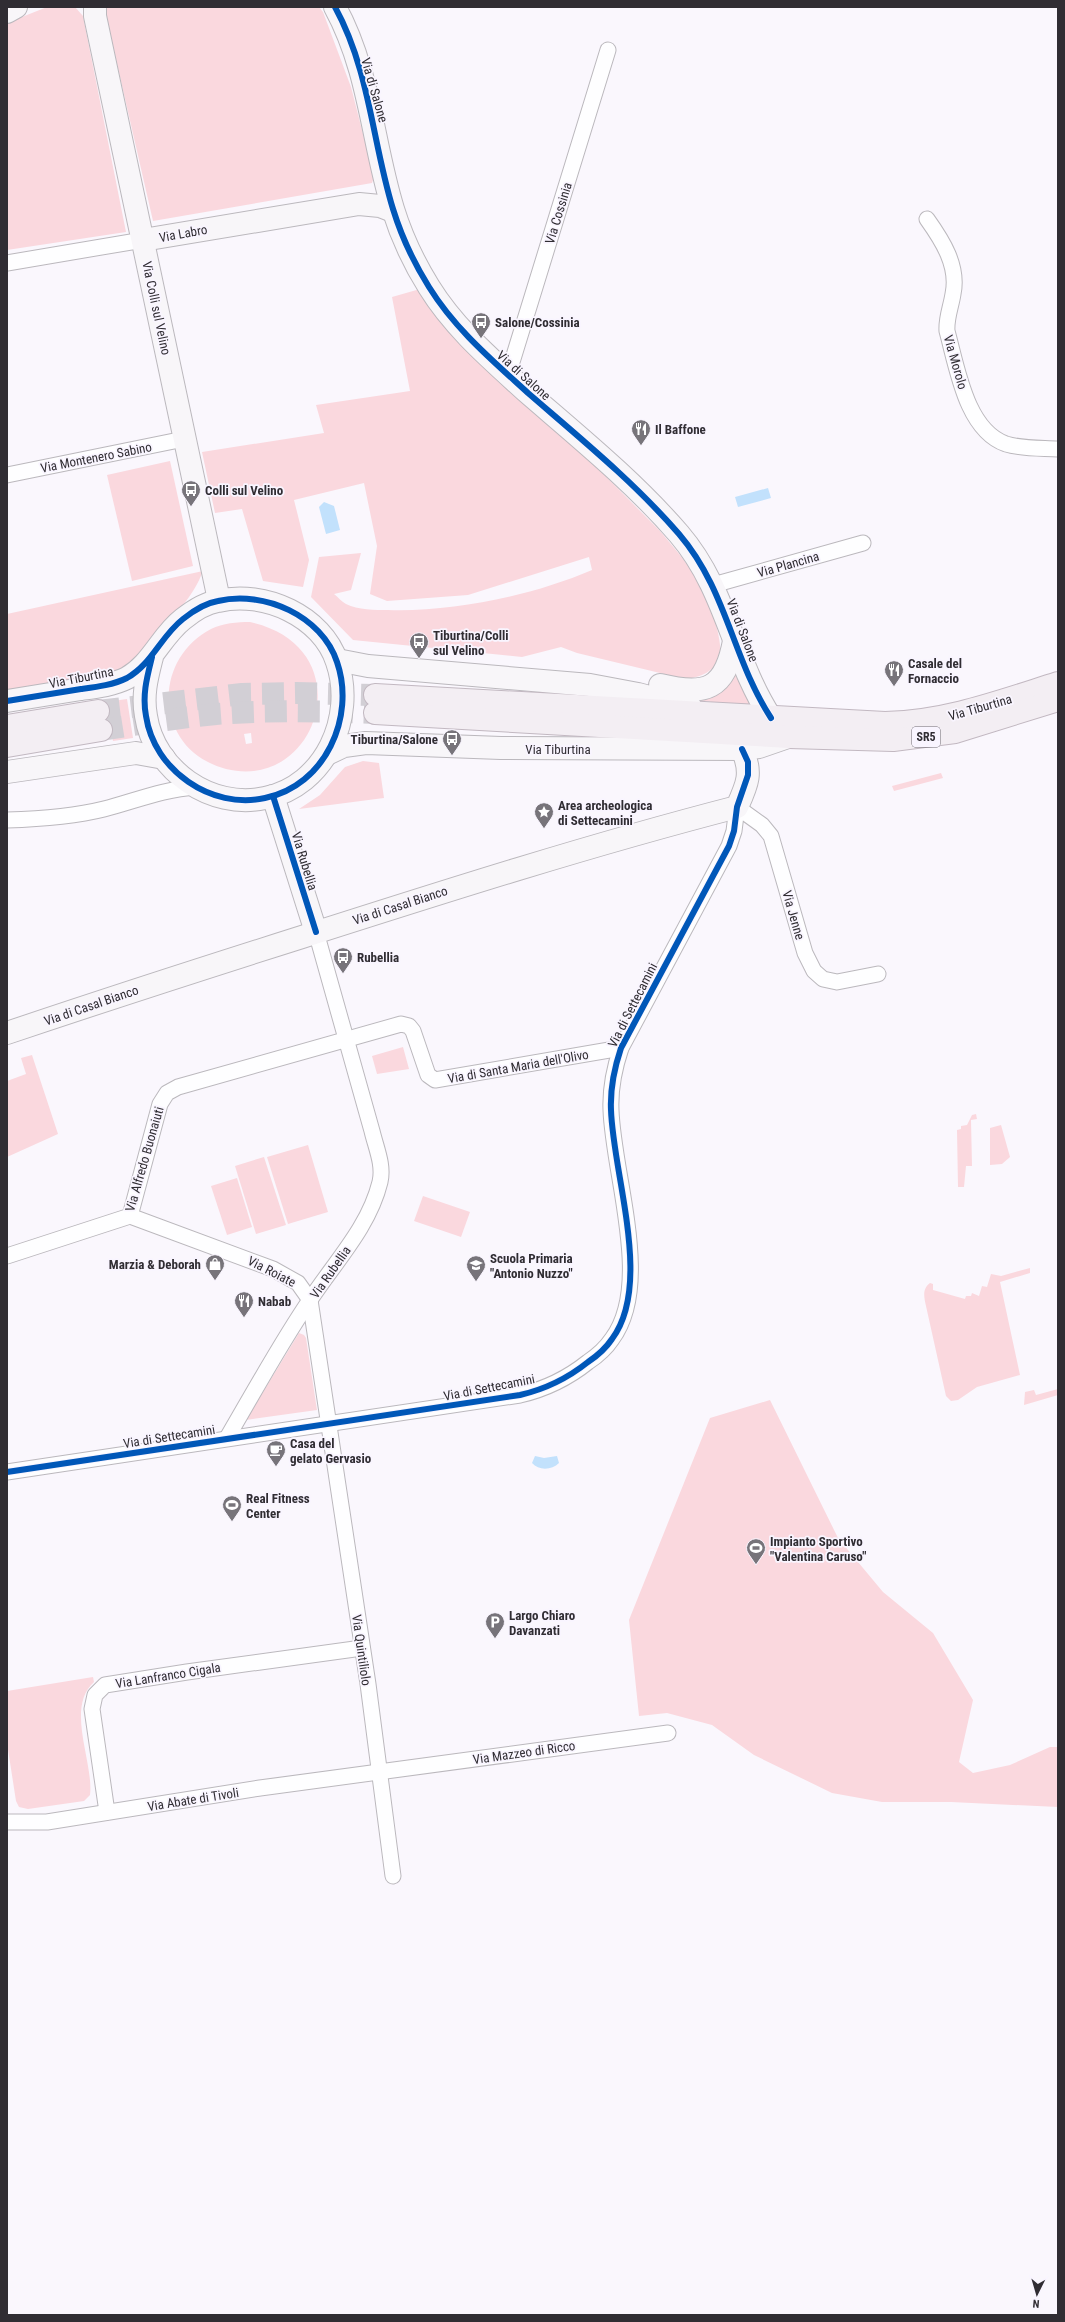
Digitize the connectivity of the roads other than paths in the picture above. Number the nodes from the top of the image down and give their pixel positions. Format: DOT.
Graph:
graph roads {
  1 [pos="16,7"];
  2 [pos="335,7"];
  3 [pos="92,10"];
  4 [pos="7,12"];
  5 [pos="608,50"];
  6 [pos="385,176"];
  7 [pos="359,204"];
  8 [pos="393,210"];
  9 [pos="927,219"];
  10 [pos="143,240"];
  11 [pos="7,263"];
  12 [pos="508,375"];
  13 [pos="184,439"];
  14 [pos="1058,449"];
  15 [pos="7,475"];
  16 [pos="863,542"];
  17 [pos="713,585"];
  18 [pos="219,600"];
  19 [pos="734,641"];
  20 [pos="152,657"];
  21 [pos="337,660"];
  22 [pos="516,679"];
  23 [pos="1058,683"];
  24 [pos="1058,700"];
  25 [pos="7,701"];
  26 [pos="709,714"];
  27 [pos="771,718"];
  28 [pos="7,726"];
  29 [pos="789,737"];
  30 [pos="7,746"];
  31 [pos="742,749"];
  32 [pos="327,754"];
  33 [pos="164,758"];
  34 [pos="7,772"];
  35 [pos="196,787"];
  36 [pos="273,796"];
  37 [pos="736,807"];
  38 [pos="7,820"];
  39 [pos="316,932"];
  40 [pos="878,974"];
  41 [pos="7,1033"];
  42 [pos="346,1038"];
  43 [pos="621,1048"];
  44 [pos="439,1080"];
  45 [pos="130,1216"];
  46 [pos="7,1256"];
  47 [pos="310,1300"];
  48 [pos="328,1424"];
  49 [pos="227,1438"];
  50 [pos="7,1472"];
  51 [pos="362,1648"];
  52 [pos="668,1733"];
  53 [pos="379,1771"];
  54 [pos="107,1812"];
  55 [pos="7,1822"];
  56 [pos="393,1876"];
  1 -- 4 [label="street"];
  2 -- 6 [label="street, Via di Salone"];
  3 -- 10 [label="street, Via Colli sul Velino"];
  5 -- 12 [label="street, Via Cossinia"];
  6 -- 7 [label="street, Via Labro"];
  6 -- 8 [label="street, Via di Salone"];
  7 -- 8 [label="street, Via Labro"];
  7 -- 10 [label="street, Via Labro"];
  8 -- 12 [label="street, Via di Salone"];
  9 -- 14 [label="street, Via Morolo"];
  10 -- 11 [label="street, Via Labro"];
  10 -- 13 [label="street, Via Colli sul Velino"];
  12 -- 17 [label="street, Via di Salone"];
  13 -- 15 [label="street, Via Montenero Sabino"];
  13 -- 18 [label="street, Via Colli sul Velino"];
  16 -- 17 [label="street, Via Plancina"];
  17 -- 19 [label="street, Via di Salone"];
  18 -- 20 [label="street, Via Tiburtina"];
  18 -- 21 [label="street, Via Tiburtina"];
  19 -- 22 [label="street, Via di Salone"];
  19 -- 27 [label="street, Via di Salone"];
  20 -- 25 [label="street, Via Tiburtina"];
  20 -- 33 [label="street, Via Tiburtina"];
  21 -- 22 [label="street, Via Tiburtina"];
  21 -- 32 [label="street, Via Tiburtina"];
  22 -- 26 [label="street, Via Tiburtina"];
  23 -- 27 [label="main road, Via Tiburtina"];
  24 -- 29 [label="main road, Via Tiburtina / SR5"];
  26 -- 27 [label="main road, Via Tiburtina"];
  26 -- 29 [label="main road, Via Tiburtina"];
  28 -- 30 [label="main road"];
  29 -- 31 [label="street, Via Tiburtina"];
  31 -- 32 [label="street, Via Tiburtina"];
  31 -- 37 [label="street"];
  32 -- 36 [label="street, Via Tiburtina"];
  33 -- 34 [label="street"];
  33 -- 35 [label="street, Via Tiburtina"];
  35 -- 36 [label="street, Via Tiburtina"];
  35 -- 38 [label="street"];
  36 -- 39 [label="street, Via Rubellia"];
  37 -- 39 [label="street, Via di Casal Bianco"];
  37 -- 40 [label="street, Via Jenne"];
  37 -- 43 [label="street, Via di Settecamini"];
  39 -- 41 [label="street, Via di Casal Bianco"];
  39 -- 42 [label="street, Via Rubellia"];
  42 -- 44 [label="street, Via Alfredo Buonaiuti"];
  42 -- 45 [label="street, Via Alfredo Buonaiuti"];
  42 -- 47 [label="street, Via Rubellia"];
  43 -- 44 [label="street, Via di Santa Maria dell'Olivo"];
  43 -- 48 [label="street, Via di Settecamini"];
  45 -- 46 [label="street, Via Alfredo Buonaiuti"];
  45 -- 47 [label="street, Via Roiate"];
  47 -- 48 [label="street, Via Roiate"];
  47 -- 49 [label="street, Via Rubellia"];
  48 -- 49 [label="street, Via di Settecamini"];
  48 -- 51 [label="street, Via Quintiliolo"];
  49 -- 50 [label="street, Via di Settecamini"];
  51 -- 53 [label="street, Via Quintiliolo"];
  51 -- 54 [label="street, Via Lanfranco Cigala"];
  52 -- 53 [label="street, Via Mazzeo di Ricco"];
  53 -- 54 [label="street, Via Abate di Tivoli"];
  53 -- 56 [label="street, Via Quintiliolo"];
  54 -- 55 [label="street, Via Abate di Tivoli"];
}
